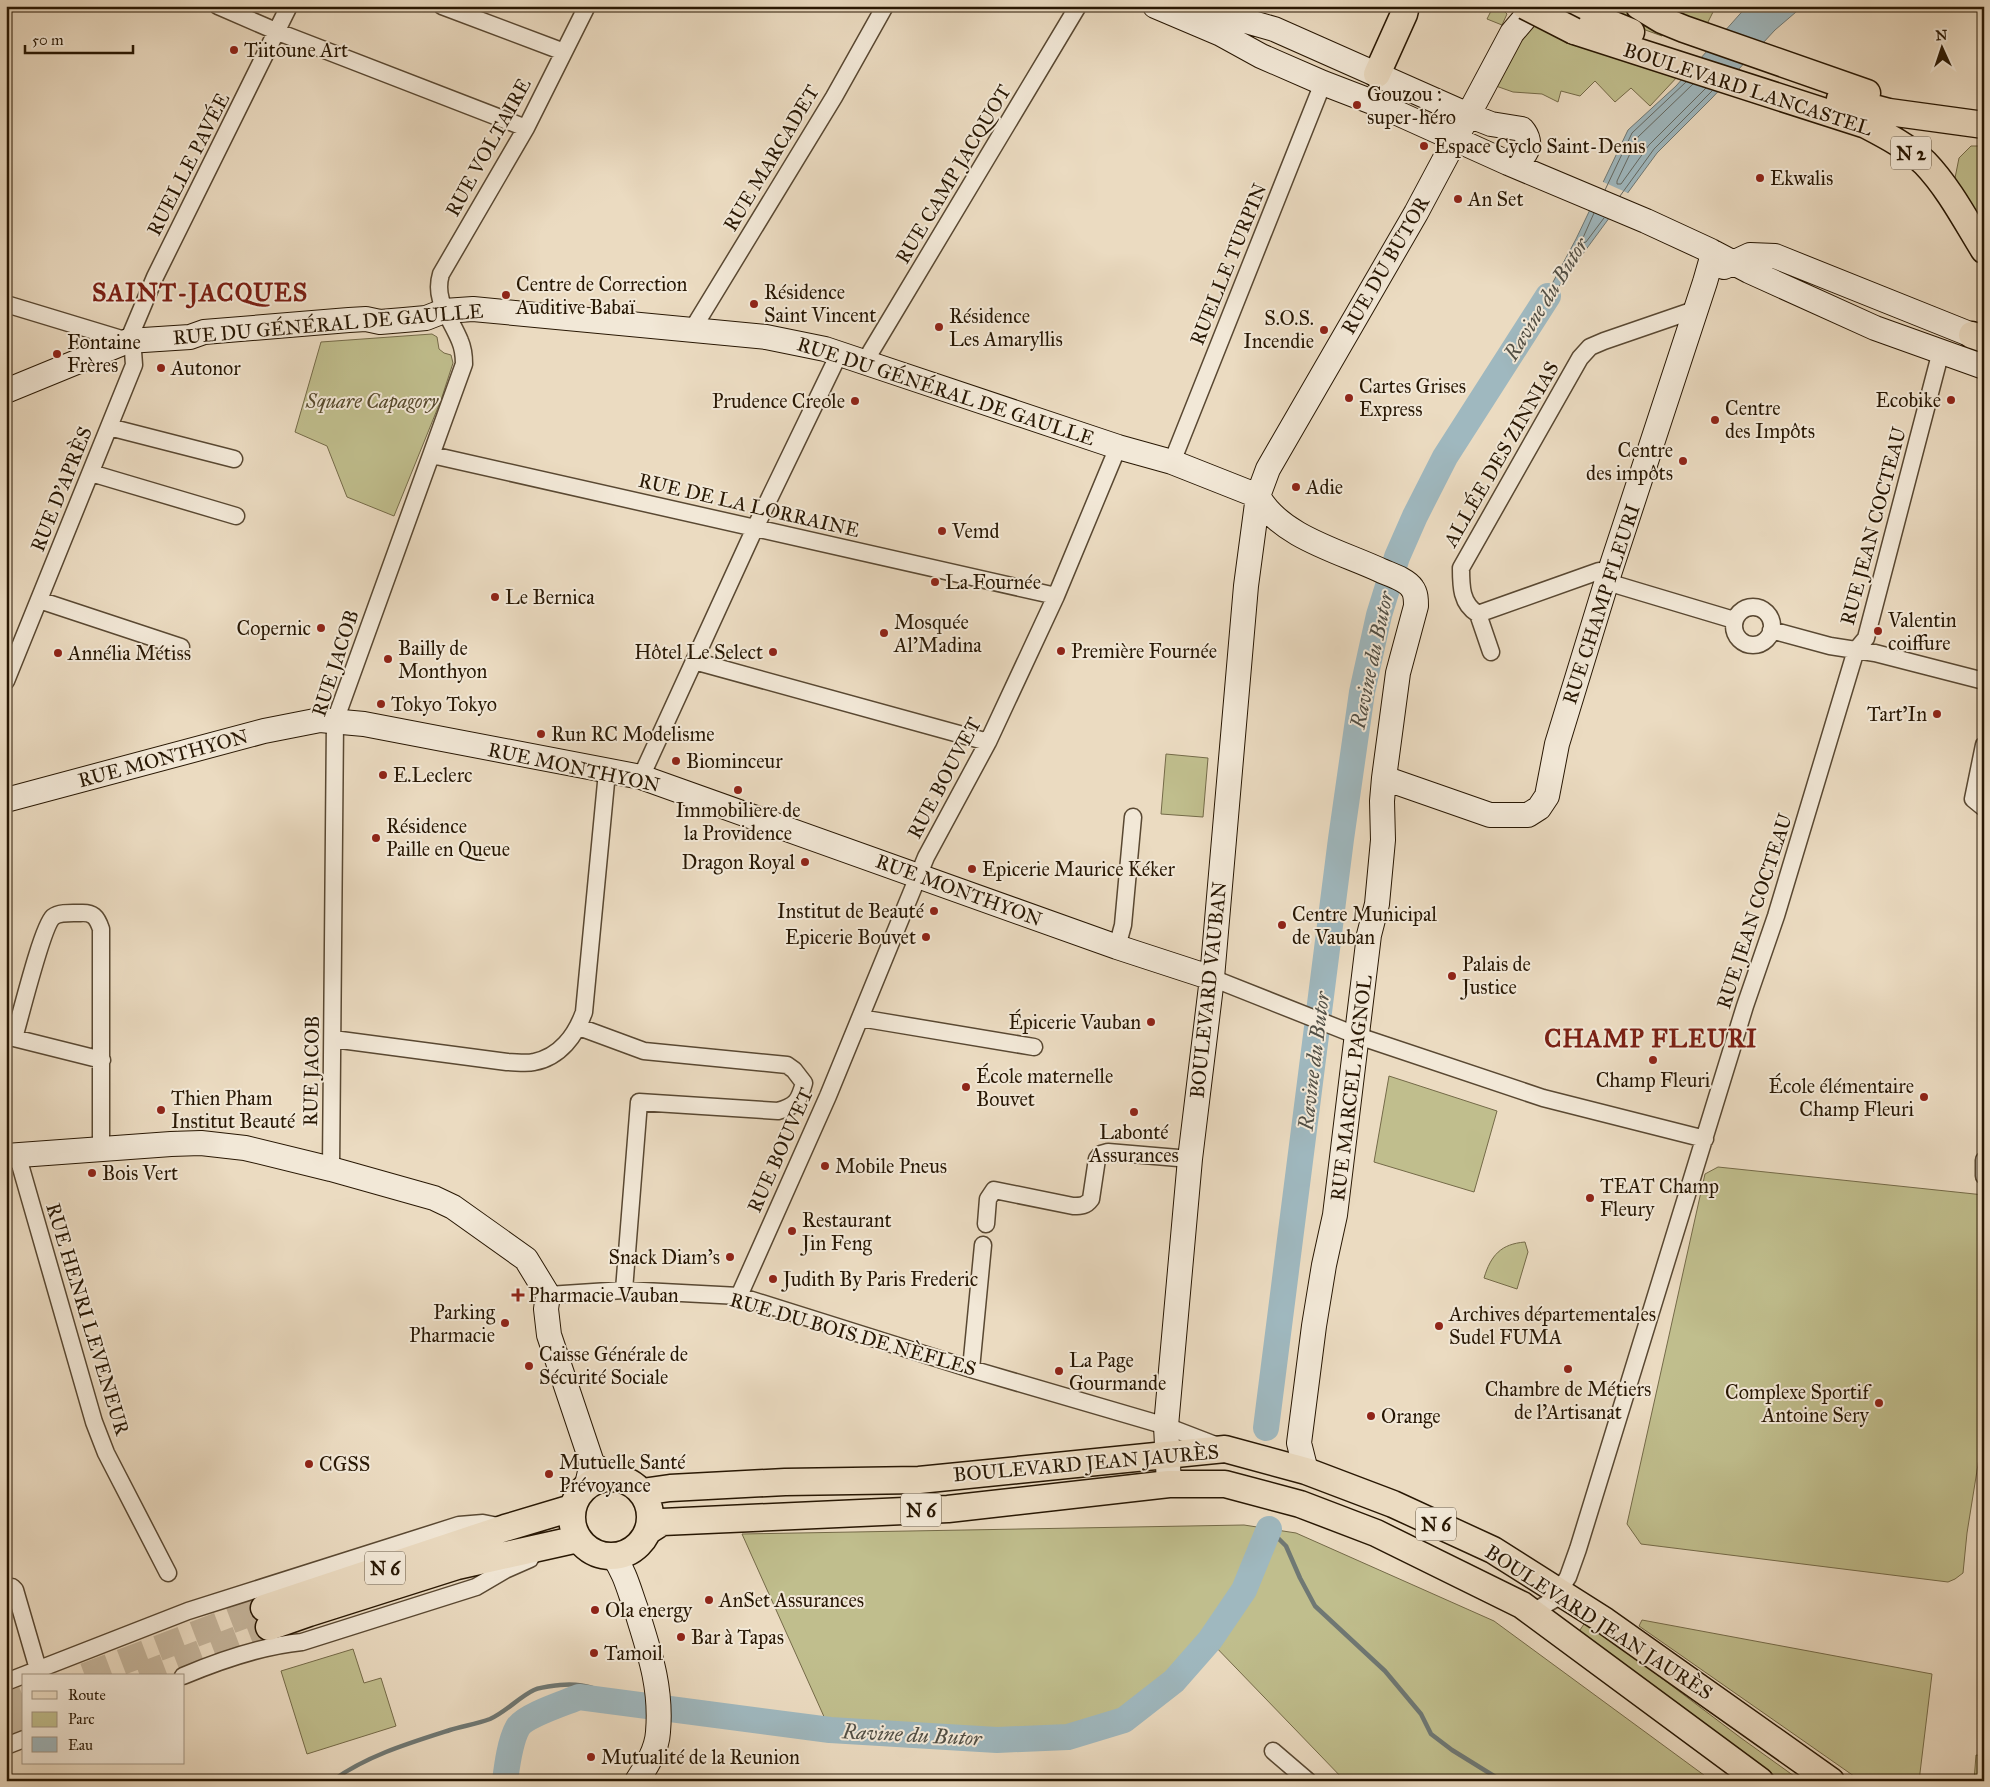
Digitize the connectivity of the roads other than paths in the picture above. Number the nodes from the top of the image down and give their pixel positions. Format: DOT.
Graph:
graph roads {
  1 [pos="218,6"];
  2 [pos="289,6"];
  3 [pos="442,6"];
  4 [pos="587,6"];
  5 [pos="885,6"];
  6 [pos="1078,6"];
  7 [pos="1156,6"];
  8 [pos="1204,6"];
  9 [pos="1406,6"];
  10 [pos="1525,6"];
  11 [pos="1535,6"];
  12 [pos="1640,6"];
  13 [pos="1574,17"];
  14 [pos="278,32"];
  15 [pos="1675,37"];
  16 [pos="564,52"];
  17 [pos="1378,74"];
  18 [pos="1323,83"];
  19 [pos="1808,90"];
  20 [pos="1375,103"];
  21 [pos="1468,115"];
  22 [pos="1984,124"];
  23 [pos="526,128"];
  24 [pos="1456,138"];
  25 [pos="1508,163"];
  26 [pos="1984,250"];
  27 [pos="1711,251"];
  28 [pos="1733,262"];
  29 [pos="1706,282"];
  30 [pos="6,304"];
  31 [pos="1697,309"];
  32 [pos="444,311"];
  33 [pos="692,330"];
  34 [pos="1978,337"];
  35 [pos="128,341"];
  36 [pos="1941,351"];
  37 [pos="839,354"];
  38 [pos="864,363"];
  39 [pos="1984,367"];
  40 [pos="6,392"];
  41 [pos="109,428"];
  42 [pos="1118,447"];
  43 [pos="432,455"];
  44 [pos="234,459"];
  45 [pos="1172,462"];
  46 [pos="91,473"];
  47 [pos="1258,496"];
  48 [pos="236,516"];
  49 [pos="755,528"];
  50 [pos="1305,538"];
  51 [pos="1251,552"];
  52 [pos="1608,578"];
  53 [pos="1412,586"];
  54 [pos="1056,596"];
  55 [pos="39,600"];
  56 [pos="1478,614"];
  57 [pos="1734,620"];
  58 [pos="1772,630"];
  59 [pos="181,647"];
  60 [pos="1856,650"];
  61 [pos="1491,652"];
  62 [pos="694,661"];
  63 [pos="6,681"];
  64 [pos="1984,681"];
  65 [pos="335,720"];
  66 [pos="988,742"];
  67 [pos="1984,745"];
  68 [pos="607,772"];
  69 [pos="641,777"];
  70 [pos="1383,790"];
  71 [pos="6,800"];
  72 [pos="1984,808"];
  73 [pos="1133,816"];
  74 [pos="919,876"];
  75 [pos="1117,947"];
  76 [pos="1212,978"];
  77 [pos="860,1018"];
  78 [pos="579,1027"];
  79 [pos="1352,1034"];
  80 [pos="10,1037"];
  81 [pos="333,1039"];
  82 [pos="1034,1047"];
  83 [pos="102,1060"];
  84 [pos="1705,1139"];
  85 [pos="101,1148"];
  86 [pos="11,1155"];
  87 [pos="1190,1159"];
  88 [pos="1984,1160"];
  89 [pos="331,1169"];
  90 [pos="1984,1176"];
  91 [pos="986,1224"];
  92 [pos="984,1245"];
  93 [pos="624,1290"];
  94 [pos="548,1295"];
  95 [pos="739,1296"];
  96 [pos="971,1369"];
  97 [pos="1166,1426"];
  98 [pos="1225,1449"];
  99 [pos="1168,1454"];
  100 [pos="1306,1471"];
  101 [pos="590,1474"];
  102 [pos="1169,1484"];
  103 [pos="1225,1484"];
  104 [pos="642,1492"];
  105 [pos="572,1508"];
  106 [pos="505,1528"];
  107 [pos="648,1531"];
  108 [pos="578,1539"];
  109 [pos="621,1559"];
  110 [pos="168,1573"];
  111 [pos="6,1588"];
  112 [pos="1558,1590"];
  113 [pos="1533,1612"];
  114 [pos="38,1669"];
  115 [pos="26,1674"];
  116 [pos="185,1675"];
  117 [pos="22,1676"];
  118 [pos="6,1682"];
  119 [pos="22,1740"];
  120 [pos="6,1746"];
  121 [pos="1273,1751"];
  122 [pos="637,1781"];
  123 [pos="1308,1781"];
  124 [pos="1760,1781"];
  125 [pos="1831,1781"];
  1 -- 14 [label="street"];
  2 -- 14 [label="street, RUELLE PAVÉE"];
  3 -- 16 [label="street"];
  4 -- 16 [label="street, RUE VOLTAIRE"];
  5 -- 33 [label="street, RUE MARCADET"];
  6 -- 38 [label="street, RUE CAMP JACQUOT"];
  7 -- 18 [label="main road"];
  8 -- 17 [label="main road"];
  9 -- 17 [label="main road"];
  10 -- 13 [label="main road, BOULEVARD LANCASTEL / N 2, bridge"];
  11 -- 21 [label="main road, RUE DU BUTOR"];
  12 -- 15 [label="main road"];
  13 -- 15 [label="main road, BOULEVARD LANCASTEL / N 2"];
  13 -- 19 [label="main road, BOULEVARD LANCASTEL / N 2"];
  14 -- 23 [label="street"];
  14 -- 35 [label="street, RUELLE PAVÉE"];
  15 -- 19 [label="main road"];
  16 -- 23 [label="street, RUE VOLTAIRE"];
  17 -- 20 [label="street"];
  17 -- 21 [label="main road"];
  18 -- 20 [label="main road"];
  18 -- 45 [label="street, RUELLE TURPIN"];
  19 -- 22 [label="main road"];
  19 -- 26 [label="main road, BOULEVARD LANCASTEL / N 2"];
  20 -- 24 [label="main road"];
  21 -- 24 [label="main road, RUE DU BUTOR"];
  21 -- 25 [label="main road"];
  23 -- 32 [label="street, RUE VOLTAIRE"];
  24 -- 25 [label="main road"];
  24 -- 47 [label="main road, RUE DU BUTOR"];
  25 -- 27 [label="main road"];
  27 -- 28 [label="main road"];
  27 -- 29 [label="main road, RUE CHAMP FLEURI"];
  28 -- 29 [label="main road"];
  28 -- 34 [label="main road"];
  28 -- 36 [label="main road"];
  29 -- 31 [label="main road, RUE CHAMP FLEURI"];
  30 -- 35 [label="street"];
  31 -- 52 [label="main road, RUE CHAMP FLEURI"];
  31 -- 56 [label="street, ALLÉE DES ZINNIAS"];
  32 -- 33 [label="main road, RUE DU GÉNÉRAL DE GAULLE"];
  32 -- 35 [label="main road, RUE DU GÉNÉRAL DE GAULLE"];
  32 -- 43 [label="street, RUE JACOB"];
  33 -- 37 [label="main road, RUE DU GÉNÉRAL DE GAULLE"];
  35 -- 40 [label="main road, RUE DU GÉNÉRAL DE GAULLE"];
  35 -- 41 [label="street, RUE D'APRÈS"];
  36 -- 39 [label="main road"];
  36 -- 60 [label="street, RUE JEAN COCTEAU"];
  37 -- 38 [label="main road, RUE DU GÉNÉRAL DE GAULLE"];
  37 -- 49 [label="street"];
  38 -- 42 [label="main road, RUE DU GÉNÉRAL DE GAULLE"];
  41 -- 44 [label="street"];
  41 -- 46 [label="street, RUE D'APRÈS"];
  42 -- 45 [label="main road, RUE DU GÉNÉRAL DE GAULLE"];
  42 -- 54 [label="street, RUE BOUVET"];
  43 -- 49 [label="street, RUE DE LA LORRAINE"];
  43 -- 65 [label="street, RUE JACOB"];
  45 -- 47 [label="main road, RUE DU GÉNÉRAL DE GAULLE"];
  46 -- 48 [label="street"];
  46 -- 55 [label="street, RUE D'APRÈS"];
  47 -- 50 [label="main road, RUE DU GÉNÉRAL DE GAULLE"];
  47 -- 51 [label="main road, BOULEVARD VAUBAN"];
  49 -- 54 [label="street, RUE DE LA LORRAINE"];
  49 -- 62 [label="street"];
  50 -- 51 [label="main road, RUE DU GÉNÉRAL DE GAULLE"];
  50 -- 53 [label="main road, RUE DU GÉNÉRAL DE GAULLE"];
  51 -- 76 [label="main road, BOULEVARD VAUBAN"];
  52 -- 56 [label="street"];
  52 -- 57 [label="street"];
  52 -- 70 [label="main road, RUE CHAMP FLEURI"];
  53 -- 70 [label="main road, RUE MARCEL PAGNOL"];
  54 -- 66 [label="street, RUE BOUVET"];
  55 -- 59 [label="street"];
  55 -- 63 [label="street, RUE D'APRÈS"];
  56 -- 61 [label="street, ALLÉE DES ZINNIAS"];
  57 -- 58 [label="street"];
  57 -- 58 [label="street"];
  58 -- 60 [label="street"];
  60 -- 64 [label="street"];
  60 -- 84 [label="street, RUE JEAN COCTEAU"];
  62 -- 66 [label="street"];
  62 -- 69 [label="street"];
  65 -- 68 [label="main road, RUE MONTHYON"];
  65 -- 71 [label="main road, RUE MONTHYON"];
  65 -- 81 [label="street, RUE JACOB"];
  66 -- 74 [label="street, RUE BOUVET"];
  67 -- 72 [label="street"];
  68 -- 69 [label="main road, RUE MONTHYON"];
  68 -- 78 [label="street"];
  69 -- 74 [label="main road, RUE MONTHYON"];
  70 -- 79 [label="main road, RUE MARCEL PAGNOL"];
  73 -- 75 [label="street"];
  74 -- 75 [label="main road, RUE MONTHYON"];
  74 -- 77 [label="street, RUE BOUVET"];
  75 -- 76 [label="main road, RUE MONTHYON"];
  76 -- 79 [label="street"];
  76 -- 87 [label="main road, BOULEVARD VAUBAN"];
  77 -- 82 [label="street"];
  77 -- 95 [label="street, RUE BOUVET"];
  78 -- 81 [label="street"];
  78 -- 93 [label="street"];
  79 -- 84 [label="street"];
  79 -- 100 [label="main road, RUE MARCEL PAGNOL"];
  80 -- 83 [label="street"];
  80 -- 83 [label="street"];
  81 -- 89 [label="street, RUE JACOB"];
  83 -- 85 [label="street"];
  84 -- 112 [label="street, RUE JEAN COCTEAU"];
  85 -- 86 [label="main road"];
  85 -- 89 [label="main road"];
  86 -- 110 [label="street, RUE HENRI LEVENEUR"];
  87 -- 91 [label="street"];
  87 -- 97 [label="main road, BOULEVARD VAUBAN"];
  88 -- 90 [label="street"];
  89 -- 94 [label="main road"];
  92 -- 96 [label="street"];
  93 -- 94 [label="street, RUE DU BOIS DE NÈFLES"];
  93 -- 95 [label="street, RUE DU BOIS DE NÈFLES"];
  94 -- 101 [label="main road"];
  95 -- 96 [label="street, RUE DU BOIS DE NÈFLES"];
  96 -- 97 [label="street, RUE DU BOIS DE NÈFLES"];
  97 -- 98 [label="street, RUE DU BOIS DE NÈFLES"];
  97 -- 99 [label="main road, BOULEVARD VAUBAN"];
  98 -- 99 [label="main road, BOULEVARD JEAN JAURÈS / N 6"];
  98 -- 100 [label="main road, BOULEVARD JEAN JAURÈS / N 6"];
  99 -- 102 [label="main road, BOULEVARD VAUBAN"];
  99 -- 104 [label="main road, BOULEVARD JEAN JAURÈS / N 6"];
  100 -- 103 [label="main road"];
  100 -- 112 [label="main road, BOULEVARD JEAN JAURÈS / N 6"];
  101 -- 104 [label="main road"];
  101 -- 105 [label="main road"];
  102 -- 103 [label="main road, BOULEVARD JEAN JAURÈS / N 6"];
  102 -- 107 [label="main road, BOULEVARD JEAN JAURÈS / N 6"];
  103 -- 113 [label="main road, BOULEVARD JEAN JAURÈS / N 6"];
  104 -- 107 [label="main road"];
  105 -- 106 [label="main road, N 6"];
  105 -- 108 [label="main road"];
  106 -- 108 [label="main road, N 6"];
  106 -- 114 [label="street"];
  107 -- 109 [label="main road, BOULEVARD JEAN JAURÈS / N 6"];
  108 -- 109 [label="main road"];
  108 -- 116 [label="street"];
  109 -- 122 [label="main road"];
  111 -- 114 [label="street"];
  112 -- 113 [label="street, RUE JEAN COCTEAU"];
  112 -- 125 [label="main road, BOULEVARD JEAN JAURÈS / N 6"];
  113 -- 124 [label="main road, BOULEVARD JEAN JAURÈS / N 6"];
  114 -- 115 [label="street"];
  117 -- 118 [label="street"];
  119 -- 120 [label="street"];
  121 -- 123 [label="street"];
}
